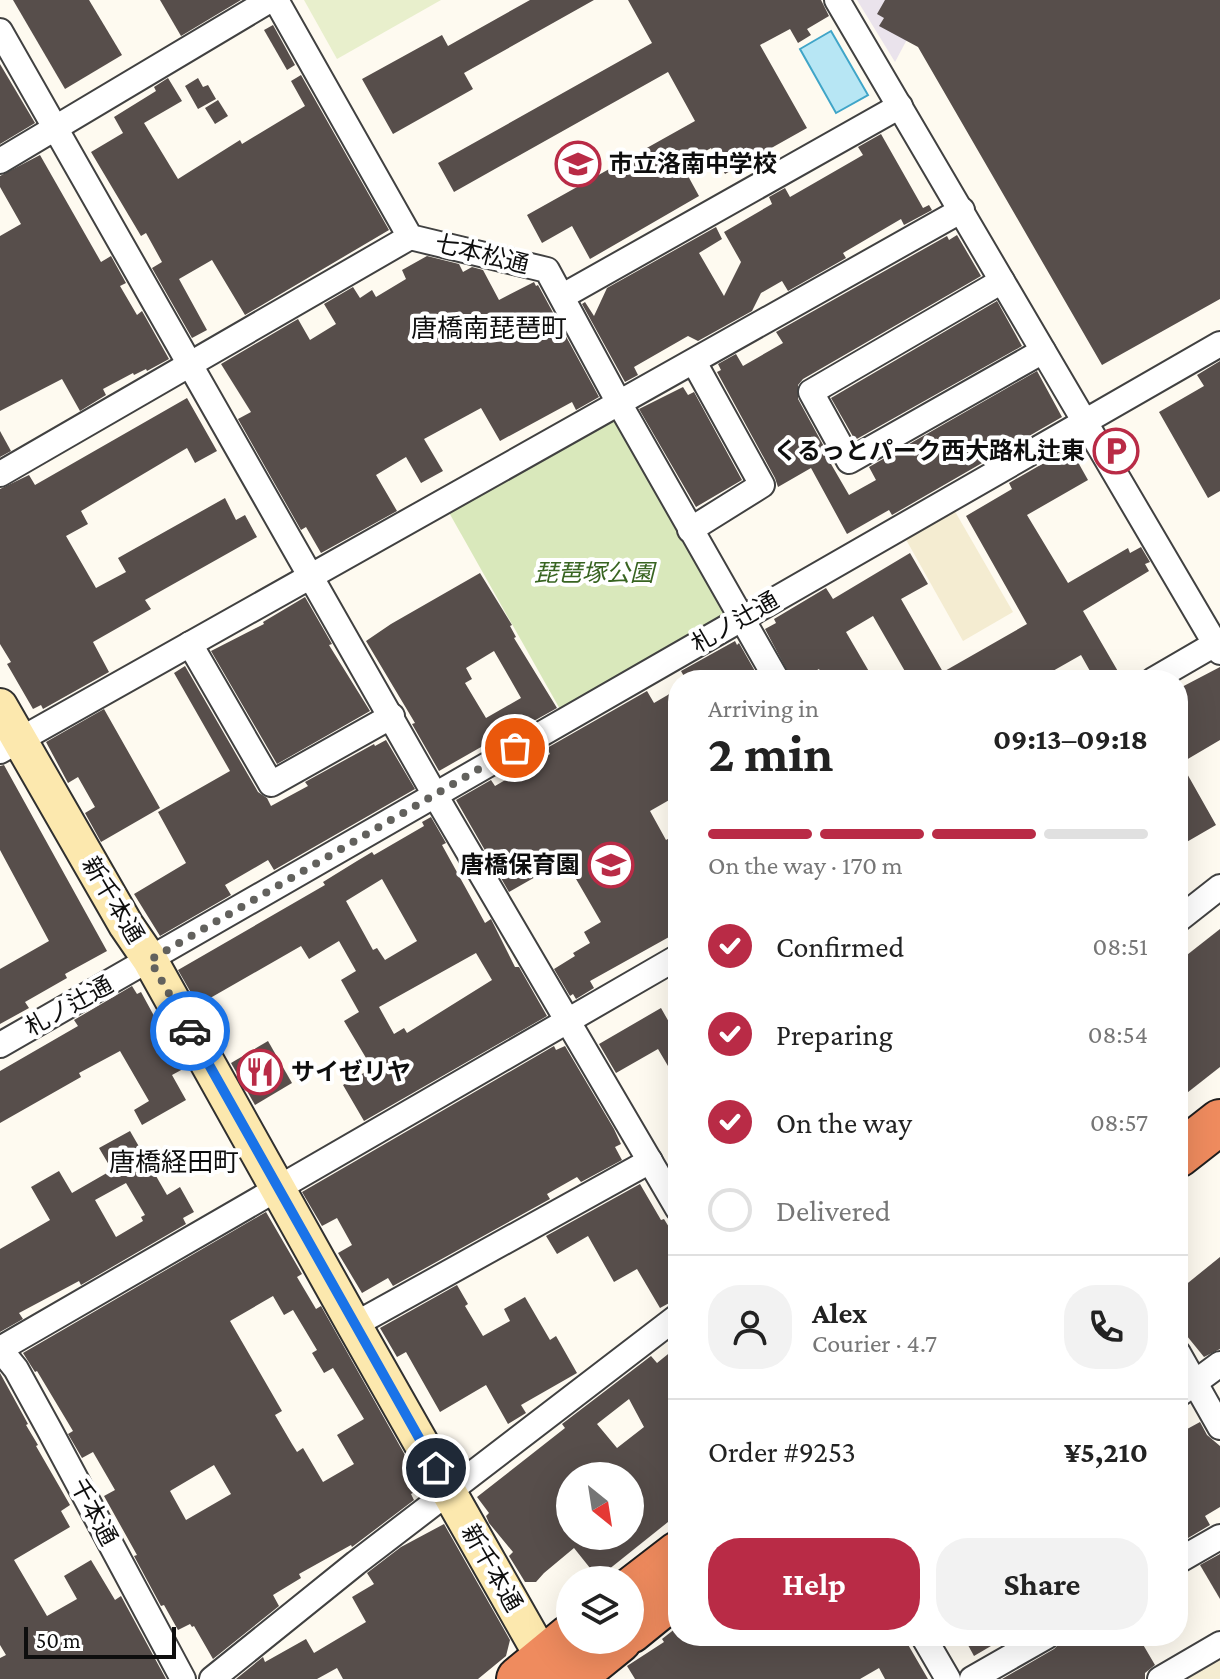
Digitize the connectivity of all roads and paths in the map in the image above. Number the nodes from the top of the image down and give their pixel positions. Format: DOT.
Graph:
graph roads {
  1 [pos="270,0"];
  2 [pos="276,0"];
  3 [pos="837,0"];
  4 [pos="0,31"];
  5 [pos="900,106"];
  6 [pos="57,129"];
  7 [pos="0,161"];
  8 [pos="962,210"];
  9 [pos="410,237"];
  10 [pos="1002,281"];
  11 [pos="563,296"];
  12 [pos="1220,344"];
  13 [pos="1043,351"];
  14 [pos="694,362"];
  15 [pos="192,364"];
  16 [pos="619,403"];
  17 [pos="1084,422"];
  18 [pos="0,474"];
  19 [pos="690,530"];
  20 [pos="312,575"];
  21 [pos="742,618"];
  22 [pos="190,644"];
  23 [pos="1218,645"];
  24 [pos="771,670"];
  25 [pos="1172,670"];
  26 [pos="0,706"];
  27 [pos="392,716"];
  28 [pos="10,746"];
  29 [pos="435,795"];
  30 [pos="1220,887"];
  31 [pos="1188,912"];
  32 [pos="150,960"];
  33 [pos="668,963"];
  34 [pos="568,1020"];
  35 [pos="0,1045"];
  36 [pos="1220,1122"];
  37 [pos="1188,1147"];
  38 [pos="1220,1155"];
  39 [pos="650,1161"];
  40 [pos="1188,1181"];
  41 [pos="278,1189"];
  42 [pos="668,1192"];
  43 [pos="668,1324"];
  44 [pos="354,1325"];
  45 [pos="0,1349"];
  46 [pos="1220,1364"];
  47 [pos="1188,1388"];
  48 [pos="1188,1391"];
  49 [pos="1220,1427"];
  50 [pos="449,1492"];
  51 [pos="1220,1537"];
  52 [pos="1188,1555"];
  53 [pos="668,1562"];
  54 [pos="644,1580"];
  55 [pos="668,1600"];
  56 [pos="644,1620"];
  57 [pos="1220,1644"];
  58 [pos="929,1646"];
  59 [pos="1030,1646"];
  60 [pos="584,1654"];
  61 [pos="552,1667"];
  62 [pos="183,1679"];
  63 [pos="212,1679"];
  64 [pos="948,1679"];
  65 [pos="972,1679"];
  66 [pos="1160,1679"];
  1 -- 6 [label="street"];
  2 -- 9 [label="street, 七本松通"];
  3 -- 5 [label="street"];
  4 -- 6 [label="street"];
  5 -- 8 [label="street"];
  5 -- 11 [label="street"];
  6 -- 7 [label="street"];
  6 -- 15 [label="street"];
  8 -- 10 [label="street"];
  8 -- 14 [label="street"];
  9 -- 11 [label="street, 七本松通"];
  9 -- 15 [label="street"];
  10 -- 13 [label="street"];
  10 -- 13 [label="street"];
  11 -- 16 [label="street, 七本松通"];
  12 -- 17 [label="street, 札ノ辻通"];
  13 -- 17 [label="street"];
  14 -- 16 [label="street"];
  14 -- 19 [label="street"];
  15 -- 18 [label="street"];
  15 -- 20 [label="street"];
  16 -- 19 [label="street, 七本松通"];
  16 -- 20 [label="street"];
  17 -- 21 [label="street, 札ノ辻通"];
  17 -- 23 [label="street"];
  19 -- 21 [label="street, 七本松通"];
  20 -- 22 [label="street"];
  20 -- 27 [label="street"];
  21 -- 24 [label="street, 七本松通"];
  21 -- 29 [label="street, 札ノ辻通"];
  22 -- 27 [label="street"];
  22 -- 28 [label="street"];
  23 -- 25 [label="street"];
  26 -- 28 [label="street, 新千本通"];
  27 -- 29 [label="street"];
  28 -- 32 [label="street, 新千本通"];
  29 -- 32 [label="street, 札ノ辻通"];
  29 -- 34 [label="street"];
  30 -- 31 [label="street"];
  32 -- 35 [label="street, 札ノ辻通"];
  32 -- 41 [label="street, 新千本通"];
  33 -- 34 [label="street"];
  34 -- 39 [label="street"];
  34 -- 41 [label="street"];
  36 -- 37 [label="highway"];
  38 -- 40 [label="highway"];
  39 -- 42 [label="street"];
  39 -- 44 [label="street"];
  41 -- 44 [label="street, 新千本通"];
  41 -- 45 [label="street"];
  43 -- 50 [label="street"];
  44 -- 50 [label="street, 新千本通"];
  45 -- 62 [label="street, 千本通"];
  46 -- 47 [label="street"];
  48 -- 49 [label="street"];
  50 -- 61 [label="street, 新千本通"];
  50 -- 63 [label="street"];
  51 -- 52 [label="street"];
  53 -- 54 [label="highway"];
  55 -- 56 [label="highway"];
  57 -- 66 [label="street"];
  58 -- 64 [label="street"];
  59 -- 65 [label="street"];
  60 -- 61 [label="highway"];
}
